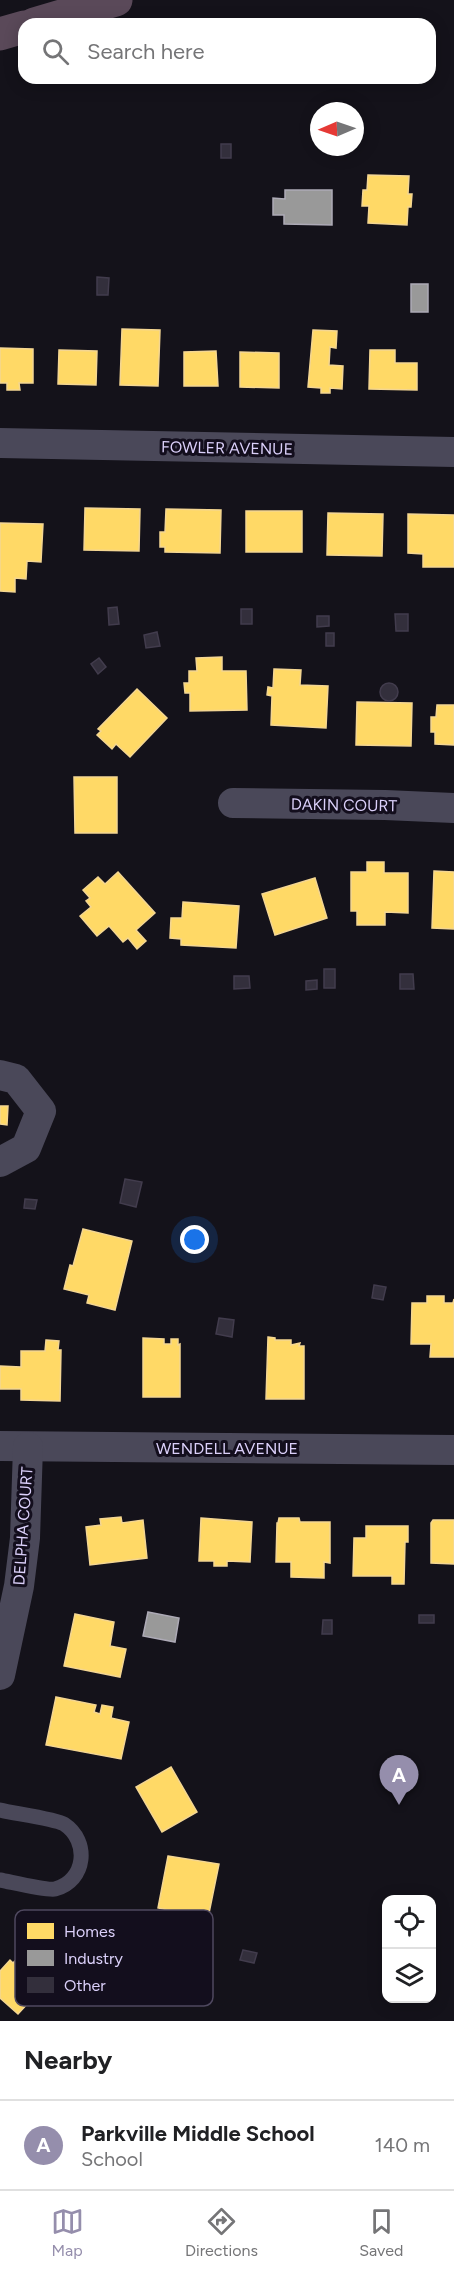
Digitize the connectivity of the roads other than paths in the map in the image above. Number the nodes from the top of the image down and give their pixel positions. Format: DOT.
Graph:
graph roads {
  1 [pos="116,0"];
  2 [pos="54,18"];
  3 [pos="18,29"];
  4 [pos="0,34"];
  5 [pos="0,443"];
  6 [pos="454,452"];
  7 [pos="233,803"];
  8 [pos="454,808"];
  9 [pos="0,1075"];
  10 [pos="0,1162"];
  11 [pos="14,1446"];
  12 [pos="454,1450"];
  13 [pos="0,1675"];
  14 [pos="0,1810"];
  15 [pos="0,1880"];
  1 -- 2 [label="highway"];
  3 -- 4 [label="highway"];
  5 -- 6 [label="street, FOWLER AVENUE"];
  7 -- 8 [label="street, DAKIN COURT"];
  9 -- 10 [label="street"];
  11 -- 12 [label="street, WENDELL AVENUE"];
  11 -- 13 [label="street, DELPHA COURT"];
  14 -- 15 [label="lane"];
}
